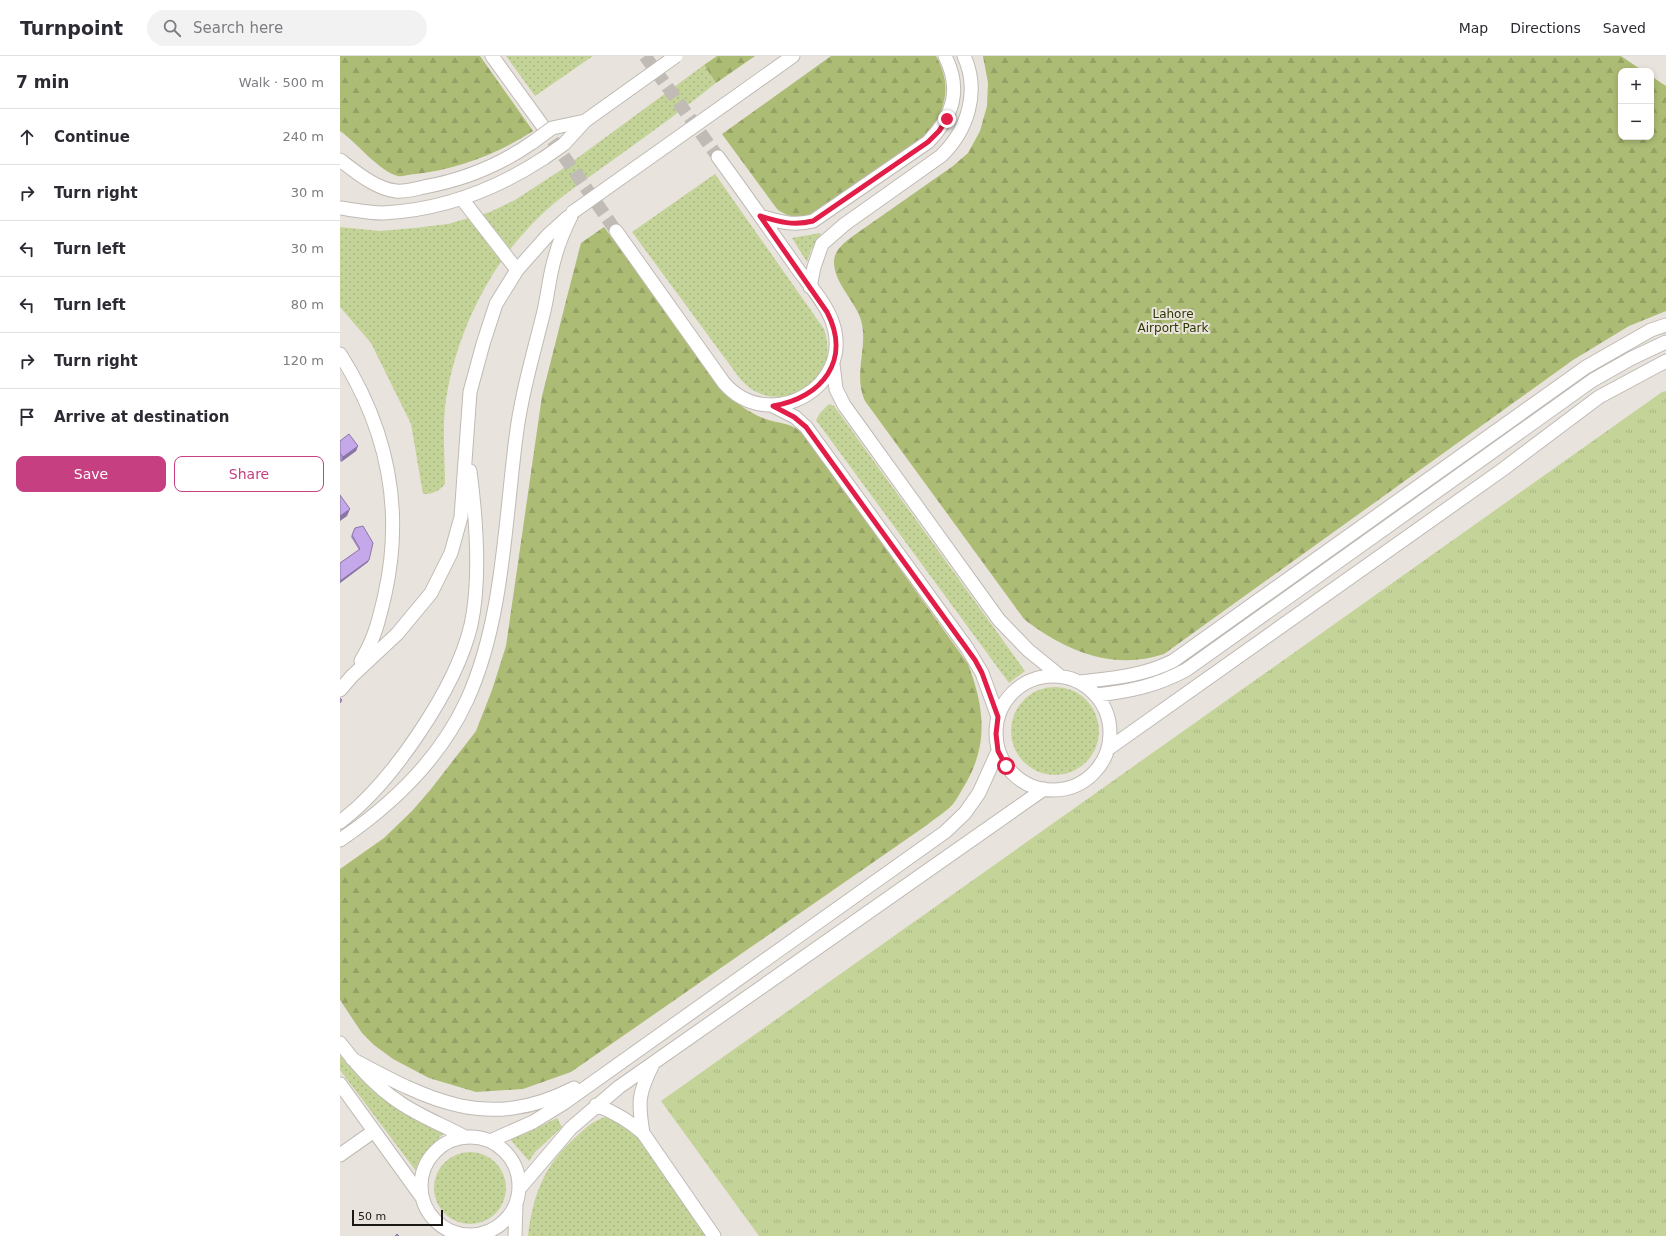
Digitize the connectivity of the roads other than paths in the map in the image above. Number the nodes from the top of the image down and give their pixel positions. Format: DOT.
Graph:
graph roads {
  1 [pos="492,56"];
  2 [pos="676,56"];
  3 [pos="793,56"];
  4 [pos="945,56"];
  5 [pos="964,56"];
  6 [pos="585,121"];
  7 [pos="542,125"];
  8 [pos="718,157"];
  9 [pos="340,160"];
  10 [pos="462,199"];
  11 [pos="340,208"];
  12 [pos="574,212"];
  13 [pos="760,216"];
  14 [pos="616,231"];
  15 [pos="517,270"];
  16 [pos="810,287"];
  17 [pos="1666,325"];
  18 [pos="1666,342"];
  19 [pos="340,354"];
  20 [pos="1666,361"];
  21 [pos="833,362"];
  22 [pos="773,406"];
  23 [pos="467,447"];
  24 [pos="352,676"];
  25 [pos="1060,676"];
  26 [pos="1080,682"];
  27 [pos="340,690"];
  28 [pos="1097,695"];
  29 [pos="998,717"];
  30 [pos="1108,749"];
  31 [pos="998,751"];
  32 [pos="1044,789"];
  33 [pos="340,822"];
  34 [pos="355,830"];
  35 [pos="340,840"];
  36 [pos="340,848"];
  37 [pos="340,1043"];
  38 [pos="352,1059"];
  39 [pos="652,1065"];
  40 [pos="608,1072"];
  41 [pos="340,1084"];
  42 [pos="596,1105"];
  43 [pos="374,1131"];
  44 [pos="643,1133"];
  45 [pos="465,1137"];
  46 [pos="490,1141"];
  47 [pos="340,1155"];
  48 [pos="519,1190"];
  49 [pos="421,1196"];
  50 [pos="516,1203"];
  51 [pos="448,1233"];
  52 [pos="515,1236"];
  53 [pos="714,1236"];
  1 -- 7 [label="street"];
  2 -- 6 [label="street, bridge"];
  3 -- 12 [label="street, bridge"];
  4 -- 13 [label="street"];
  5 -- 16 [label="street"];
  6 -- 9 [label="street, bridge"];
  6 -- 10 [label="street, bridge"];
  8 -- 13 [label="street"];
  10 -- 11 [label="street"];
  10 -- 15 [label="street"];
  12 -- 15 [label="street"];
  12 -- 34 [label="street"];
  13 -- 16 [label="street"];
  14 -- 22 [label="street"];
  15 -- 23 [label="street"];
  16 -- 21 [label="street"];
  17 -- 26 [label="street"];
  18 -- 28 [label="street"];
  19 -- 24 [label="street"];
  20 -- 30 [label="street"];
  21 -- 22 [label="street"];
  21 -- 25 [label="street"];
  22 -- 29 [label="street"];
  23 -- 24 [label="street"];
  23 -- 33 [label="street"];
  24 -- 27 [label="street"];
  25 -- 26 [label="street"];
  25 -- 29 [label="street"];
  26 -- 28 [label="street"];
  28 -- 30 [label="street"];
  29 -- 31 [label="street"];
  30 -- 32 [label="street"];
  31 -- 32 [label="street"];
  31 -- 40 [label="street"];
  32 -- 39 [label="street"];
  34 -- 35 [label="street"];
  34 -- 36 [label="street"];
  37 -- 38 [label="street"];
  38 -- 40 [label="street"];
  38 -- 45 [label="street"];
  39 -- 42 [label="street"];
  39 -- 44 [label="street"];
  40 -- 46 [label="street"];
  41 -- 43 [label="street"];
  42 -- 44 [label="street"];
  42 -- 48 [label="street"];
  43 -- 47 [label="street"];
  43 -- 49 [label="street"];
  44 -- 53 [label="street"];
  45 -- 46 [label="street"];
  45 -- 49 [label="street"];
  46 -- 48 [label="street"];
  48 -- 50 [label="street"];
  49 -- 51 [label="street"];
  50 -- 51 [label="street"];
  50 -- 52 [label="street"];
}
